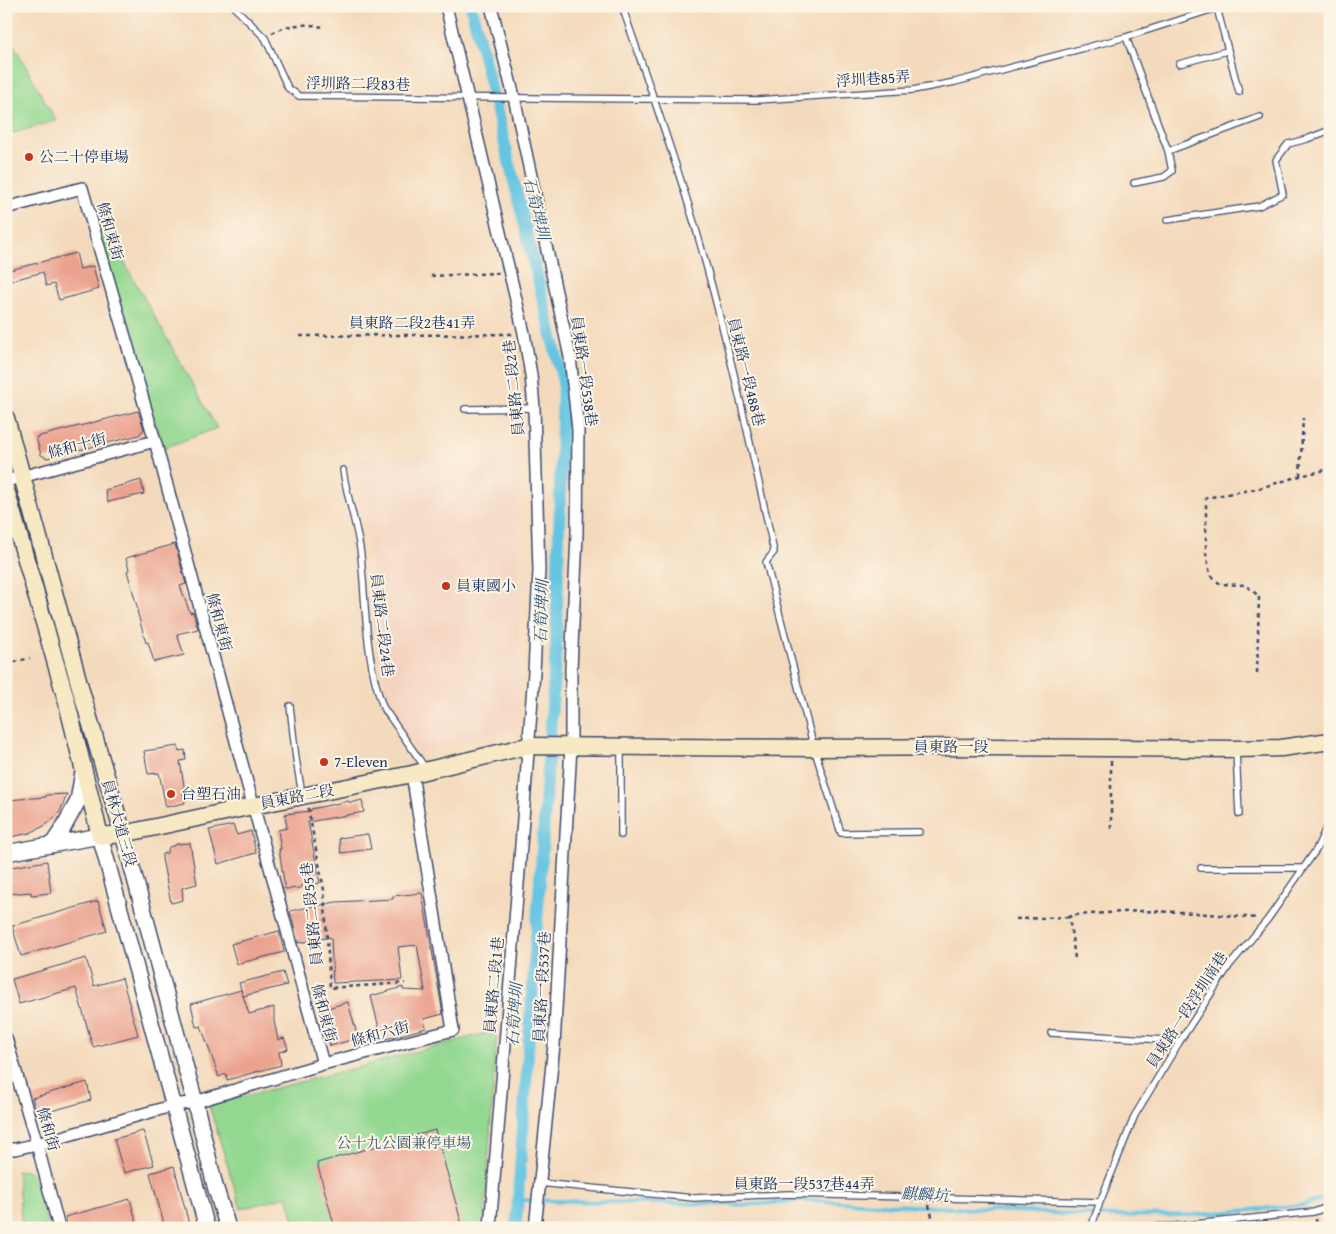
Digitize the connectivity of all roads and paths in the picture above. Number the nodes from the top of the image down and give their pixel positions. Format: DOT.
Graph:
graph roads {
  1 [pos="236,6"];
  2 [pos="446,6"];
  3 [pos="491,6"];
  4 [pos="622,6"];
  5 [pos="1195,6"];
  6 [pos="1220,7"];
  7 [pos="1198,14"];
  8 [pos="322,27"];
  9 [pos="265,38"];
  10 [pos="1126,38"];
  11 [pos="1227,52"];
  12 [pos="1179,64"];
  13 [pos="1239,92"];
  14 [pos="468,97"];
  15 [pos="514,97"];
  16 [pos="653,98"];
  17 [pos="1260,117"];
  18 [pos="1330,130"];
  19 [pos="1168,151"];
  20 [pos="1134,183"];
  21 [pos="6,208"];
  22 [pos="1166,220"];
  23 [pos="510,274"];
  24 [pos="431,276"];
  25 [pos="1326,304"];
  26 [pos="1330,313"];
  27 [pos="524,333"];
  28 [pos="300,336"];
  29 [pos="534,408"];
  30 [pos="465,409"];
  31 [pos="6,418"];
  32 [pos="1302,418"];
  33 [pos="155,441"];
  34 [pos="1330,469"];
  35 [pos="343,470"];
  36 [pos="1300,476"];
  37 [pos="14,479"];
  38 [pos="6,490"];
  39 [pos="30,658"];
  40 [pos="6,664"];
  41 [pos="1257,673"];
  42 [pos="290,706"];
  43 [pos="1330,741"];
  44 [pos="527,746"];
  45 [pos="571,747"];
  46 [pos="621,747"];
  47 [pos="814,748"];
  48 [pos="1111,749"];
  49 [pos="1236,749"];
  50 [pos="83,772"];
  51 [pos="419,773"];
  52 [pos="303,796"];
  53 [pos="252,806"];
  54 [pos="1239,814"];
  55 [pos="1330,820"];
  56 [pos="1111,829"];
  57 [pos="919,832"];
  58 [pos="123,834"];
  59 [pos="621,835"];
  60 [pos="100,836"];
  61 [pos="52,845"];
  62 [pos="6,854"];
  63 [pos="1201,868"];
  64 [pos="1303,868"];
  65 [pos="1069,917"];
  66 [pos="1016,919"];
  67 [pos="1268,919"];
  68 [pos="1074,958"];
  69 [pos="405,983"];
  70 [pos="330,988"];
  71 [pos="302,989"];
  72 [pos="1051,1033"];
  73 [pos="6,1038"];
  74 [pos="1180,1040"];
  75 [pos="323,1064"];
  76 [pos="196,1102"];
  77 [pos="174,1105"];
  78 [pos="37,1144"];
  79 [pos="6,1149"];
  80 [pos="539,1183"];
  81 [pos="927,1198"];
  82 [pos="1100,1202"];
  83 [pos="1330,1206"];
  84 [pos="59,1228"];
  85 [pos="207,1228"];
  86 [pos="228,1228"];
  87 [pos="490,1228"];
  88 [pos="536,1228"];
  89 [pos="935,1228"];
  90 [pos="1091,1228"];
  91 [pos="1122,1228"];
  1 -- 9 [label="lane, 浮圳路二段83巷"];
  2 -- 14 [label="street, 員東路二段2巷"];
  3 -- 15 [label="street, 員東路一段538巷"];
  4 -- 16 [label="lane, 員東路一段488巷"];
  5 -- 7 [label="lane"];
  6 -- 7 [label="lane, 浮圳巷85弄"];
  6 -- 11 [label="lane"];
  7 -- 10 [label="lane, 浮圳巷85弄"];
  8 -- 9 [label="path"];
  9 -- 14 [label="lane, 浮圳路二段83巷"];
  10 -- 16 [label="lane, 浮圳巷85弄"];
  10 -- 19 [label="lane"];
  11 -- 12 [label="lane"];
  11 -- 13 [label="lane"];
  14 -- 15 [label="lane, 浮圳路二段83巷"];
  14 -- 23 [label="street, 員東路二段2巷"];
  15 -- 16 [label="lane, 浮圳巷85弄"];
  15 -- 45 [label="street, 員東路一段538巷"];
  16 -- 47 [label="lane, 員東路一段488巷"];
  17 -- 19 [label="lane"];
  18 -- 22 [label="lane"];
  19 -- 20 [label="lane"];
  21 -- 33 [label="street, 條和東街"];
  23 -- 24 [label="path"];
  23 -- 27 [label="street, 員東路二段2巷"];
  25 -- 26 [label="path"];
  27 -- 28 [label="path, 員東路二段2巷41弄"];
  27 -- 29 [label="street, 員東路二段2巷"];
  29 -- 30 [label="lane"];
  29 -- 44 [label="street, 員東路二段2巷"];
  31 -- 37 [label="main road, 員林大道三段"];
  32 -- 36 [label="path"];
  33 -- 37 [label="street, 條和十街"];
  33 -- 53 [label="street, 條和東街"];
  34 -- 36 [label="path"];
  35 -- 51 [label="lane, 員東路二段24巷"];
  36 -- 41 [label="path"];
  37 -- 58 [label="main road, 員林大道三段"];
  38 -- 50 [label="main road, 員林大道三段"];
  39 -- 40 [label="path"];
  42 -- 52 [label="lane"];
  43 -- 49 [label="main road, 員東路一段"];
  44 -- 45 [label="main road, 員東路一段"];
  44 -- 51 [label="main road, 員東路二段"];
  44 -- 87 [label="street, 員東路二段1巷"];
  45 -- 46 [label="main road, 員東路一段"];
  45 -- 80 [label="street, 員東路一段537巷"];
  46 -- 47 [label="main road, 員東路一段"];
  46 -- 59 [label="lane"];
  47 -- 48 [label="main road, 員東路一段"];
  47 -- 57 [label="lane"];
  48 -- 49 [label="main road, 員東路一段"];
  48 -- 56 [label="path"];
  49 -- 54 [label="lane"];
  50 -- 60 [label="main road, 員林大道三段"];
  50 -- 61 [label="street"];
  51 -- 52 [label="main road, 員東路二段"];
  51 -- 75 [label="street, 條和六街"];
  52 -- 53 [label="main road, 員東路二段"];
  52 -- 70 [label="path, 員東路二段55巷"];
  53 -- 58 [label="main road, 員東路二段"];
  53 -- 71 [label="street, 條和東街"];
  55 -- 64 [label="lane, 員東路一段浮圳南巷"];
  58 -- 60 [label="main road, 員東路二段"];
  58 -- 76 [label="street, 員林大道三段"];
  60 -- 61 [label="street, 員東路二段"];
  60 -- 77 [label="street, 員林大道三段"];
  61 -- 62 [label="street, 員東路二段"];
  63 -- 64 [label="lane"];
  64 -- 67 [label="lane, 員東路一段浮圳南巷"];
  65 -- 66 [label="path"];
  65 -- 67 [label="path"];
  65 -- 68 [label="path"];
  67 -- 74 [label="lane, 員東路一段浮圳南巷"];
  69 -- 70 [label="path"];
  70 -- 71 [label="path"];
  71 -- 75 [label="street, 條和東街"];
  72 -- 74 [label="lane"];
  73 -- 78 [label="street, 條和街"];
  74 -- 82 [label="lane, 員東路一段浮圳南巷"];
  75 -- 76 [label="street, 條和六街"];
  76 -- 77 [label="street, 條和六街"];
  76 -- 86 [label="street, 員林大道三段"];
  77 -- 78 [label="street, 條和六街"];
  77 -- 85 [label="street, 員林大道三段"];
  78 -- 79 [label="street, 條和六街"];
  78 -- 84 [label="street, 條和街"];
  80 -- 81 [label="lane, 員東路一段537巷44弄"];
  80 -- 88 [label="street, 員東路一段537巷"];
  81 -- 82 [label="lane, 員東路一段537巷44弄"];
  81 -- 89 [label="path"];
  82 -- 90 [label="lane, 員東路一段浮圳南巷"];
  83 -- 91 [label="lane"];
}
